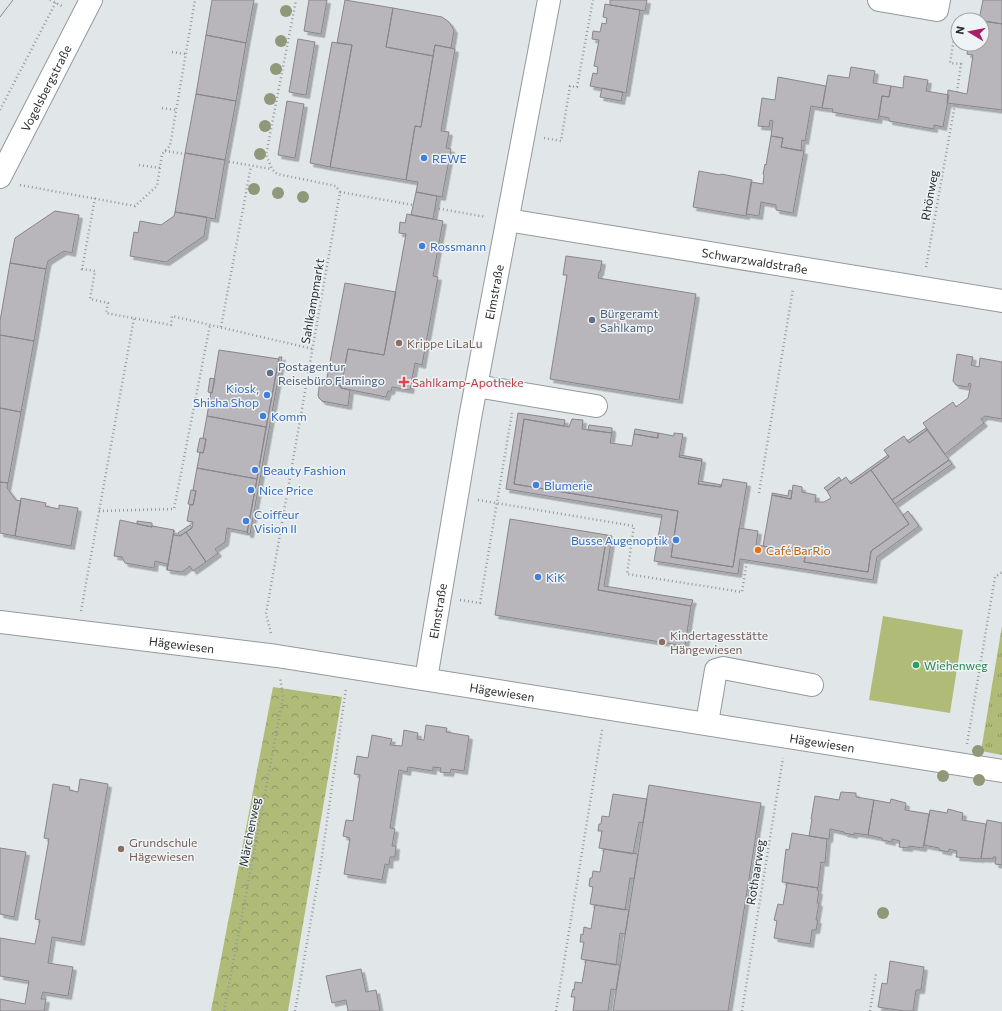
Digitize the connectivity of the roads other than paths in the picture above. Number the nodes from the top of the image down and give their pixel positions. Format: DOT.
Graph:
graph roads {
  1 [pos="91,0"];
  2 [pos="550,0"];
  3 [pos="879,0"];
  4 [pos="939,0"];
  5 [pos="7,180"];
  6 [pos="508,220"];
  7 [pos="1002,301"];
  8 [pos="476,386"];
  9 [pos="596,406"];
  10 [pos="0,622"];
  11 [pos="426,679"];
  12 [pos="812,685"];
  13 [pos="707,723"];
  14 [pos="1002,771"];
  1 -- 5 [label="street, Vogelsbergstraße"];
  2 -- 6 [label="street, Elmstraße"];
  3 -- 4 [label="street"];
  6 -- 7 [label="street, Schwarzwaldstraße"];
  6 -- 8 [label="street, Elmstraße"];
  8 -- 9 [label="street"];
  8 -- 11 [label="street, Elmstraße"];
  10 -- 11 [label="street, Hägewiesen"];
  11 -- 13 [label="street, Hägewiesen"];
  12 -- 13 [label="street"];
  13 -- 14 [label="street, Hägewiesen"];
}
